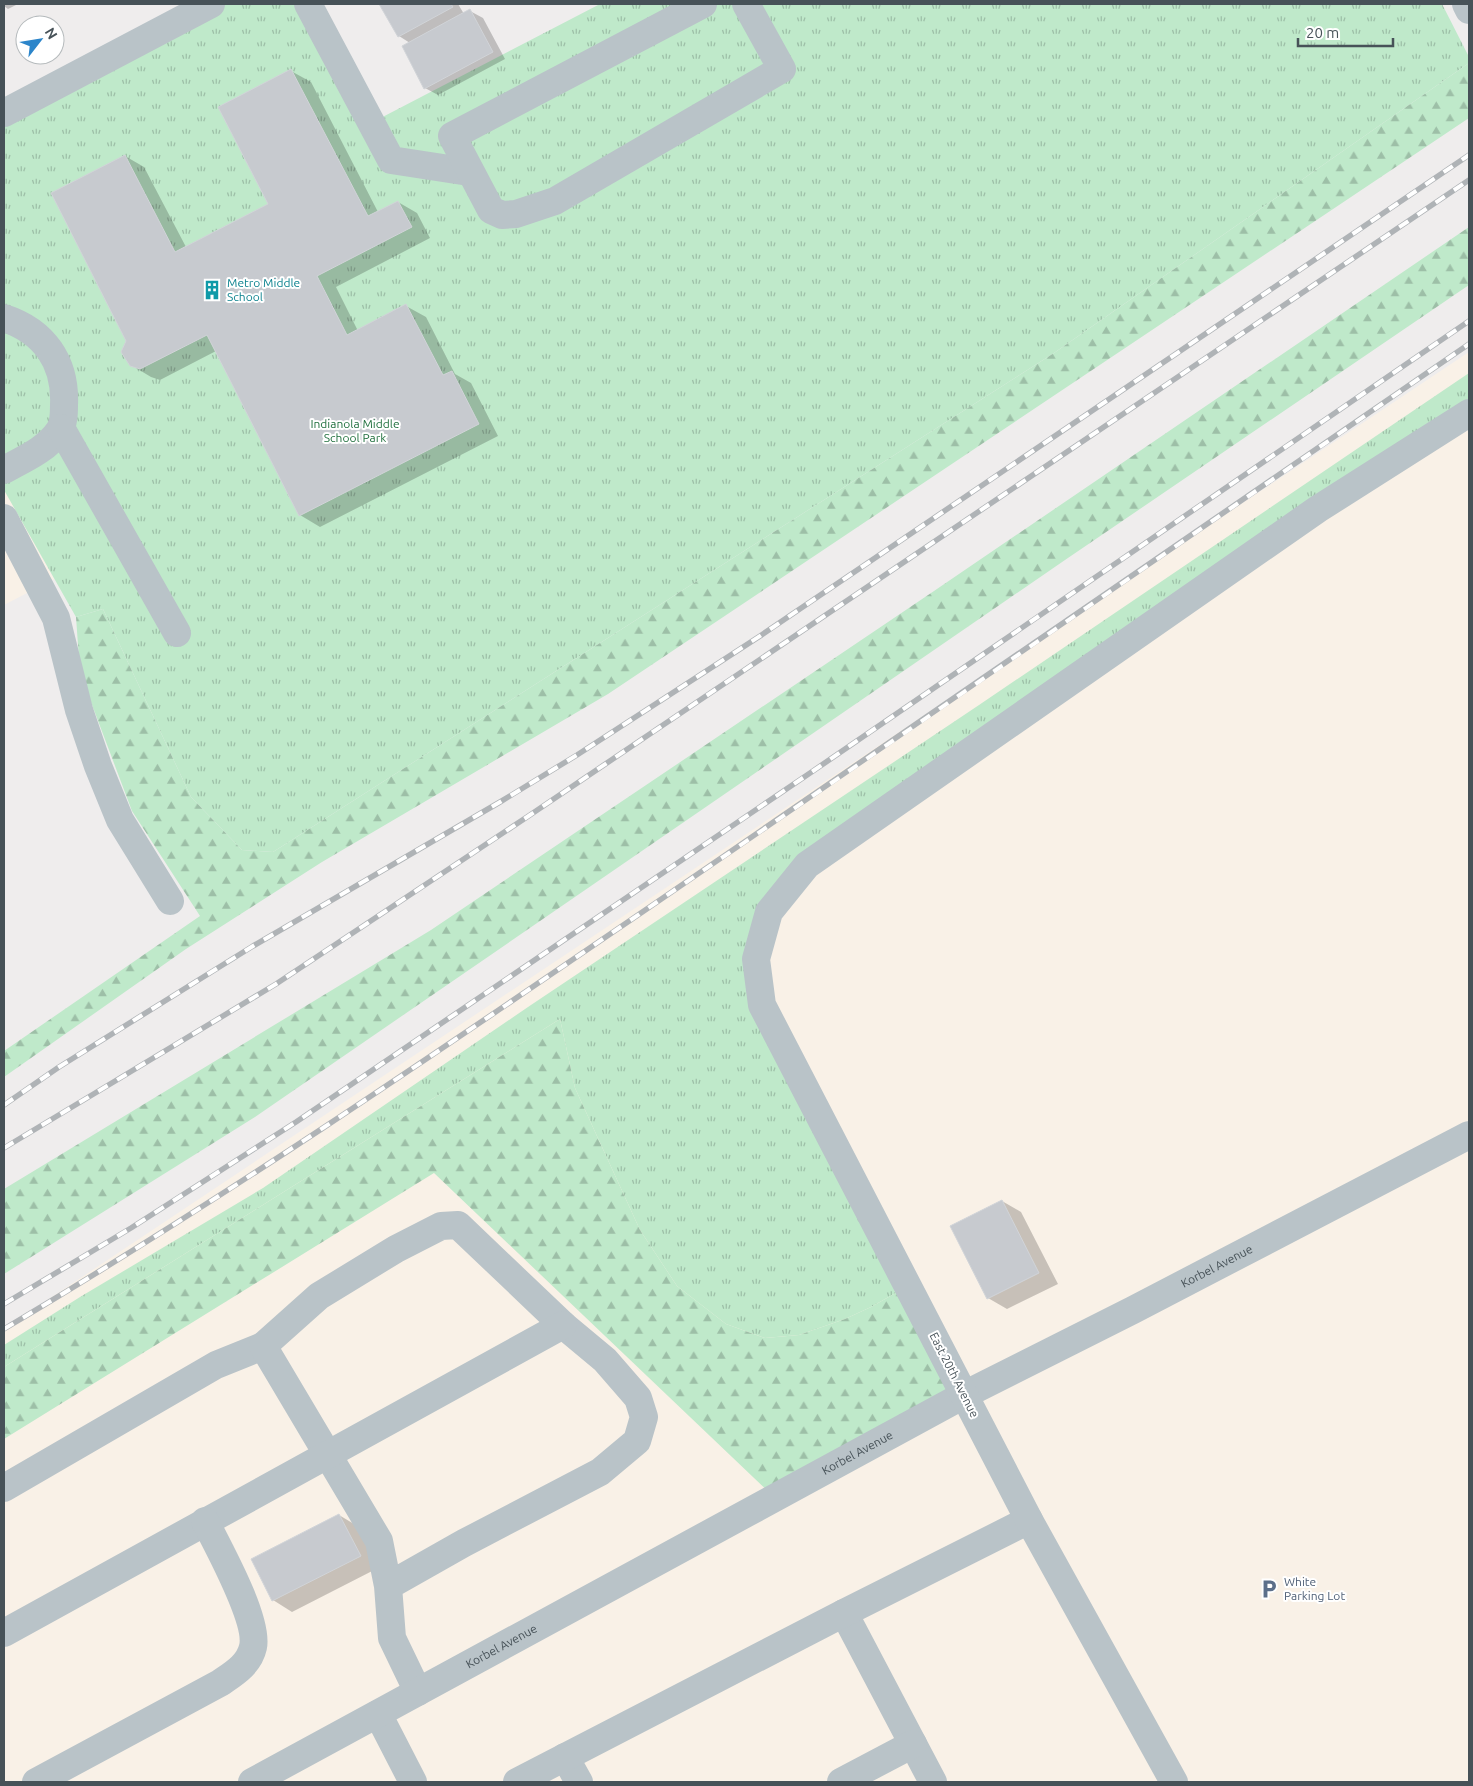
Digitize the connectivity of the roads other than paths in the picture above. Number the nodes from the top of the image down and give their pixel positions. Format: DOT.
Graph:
graph roads {
  1 [pos="211,4"];
  2 [pos="308,4"];
  3 [pos="703,4"];
  4 [pos="746,4"];
  5 [pos="1466,4"];
  6 [pos="1469,10"];
  7 [pos="4,113"];
  8 [pos="469,172"];
  9 [pos="4,318"];
  10 [pos="1469,413"];
  11 [pos="61,428"];
  12 [pos="4,470"];
  13 [pos="4,518"];
  14 [pos="177,633"];
  15 [pos="170,901"];
  16 [pos="1469,1135"];
  17 [pos="563,1325"];
  18 [pos="263,1346"];
  19 [pos="964,1395"];
  20 [pos="328,1454"];
  21 [pos="4,1488"];
  22 [pos="1029,1520"];
  23 [pos="206,1521"];
  24 [pos="388,1586"];
  25 [pos="844,1612"];
  26 [pos="4,1633"];
  27 [pos="418,1692"];
  28 [pos="378,1714"];
  29 [pos="913,1744"];
  30 [pos="565,1757"];
  31 [pos="36,1782"];
  32 [pos="252,1782"];
  33 [pos="413,1782"];
  34 [pos="517,1782"];
  35 [pos="579,1782"];
  36 [pos="841,1782"];
  37 [pos="933,1782"];
  38 [pos="1174,1782"];
  1 -- 7 [label="street"];
  2 -- 8 [label="street"];
  3 -- 8 [label="street"];
  4 -- 8 [label="street"];
  5 -- 6 [label="street"];
  9 -- 11 [label="street"];
  10 -- 19 [label="street, East 20th Avenue"];
  11 -- 12 [label="street"];
  11 -- 14 [label="street"];
  13 -- 15 [label="street"];
  16 -- 19 [label="street, Korbel Avenue"];
  17 -- 18 [label="street"];
  17 -- 20 [label="street"];
  17 -- 24 [label="street"];
  18 -- 20 [label="street"];
  18 -- 21 [label="street"];
  19 -- 22 [label="street, East 20th Avenue"];
  19 -- 27 [label="street, Korbel Avenue"];
  20 -- 23 [label="street"];
  20 -- 24 [label="street"];
  22 -- 25 [label="street"];
  22 -- 38 [label="street, East 20th Avenue"];
  23 -- 26 [label="street"];
  23 -- 31 [label="street"];
  24 -- 27 [label="street"];
  25 -- 29 [label="street"];
  25 -- 30 [label="street"];
  27 -- 28 [label="street, Korbel Avenue"];
  28 -- 32 [label="street, Korbel Avenue"];
  28 -- 33 [label="street"];
  29 -- 36 [label="street"];
  29 -- 37 [label="street"];
  30 -- 34 [label="street"];
  30 -- 35 [label="street"];
}
